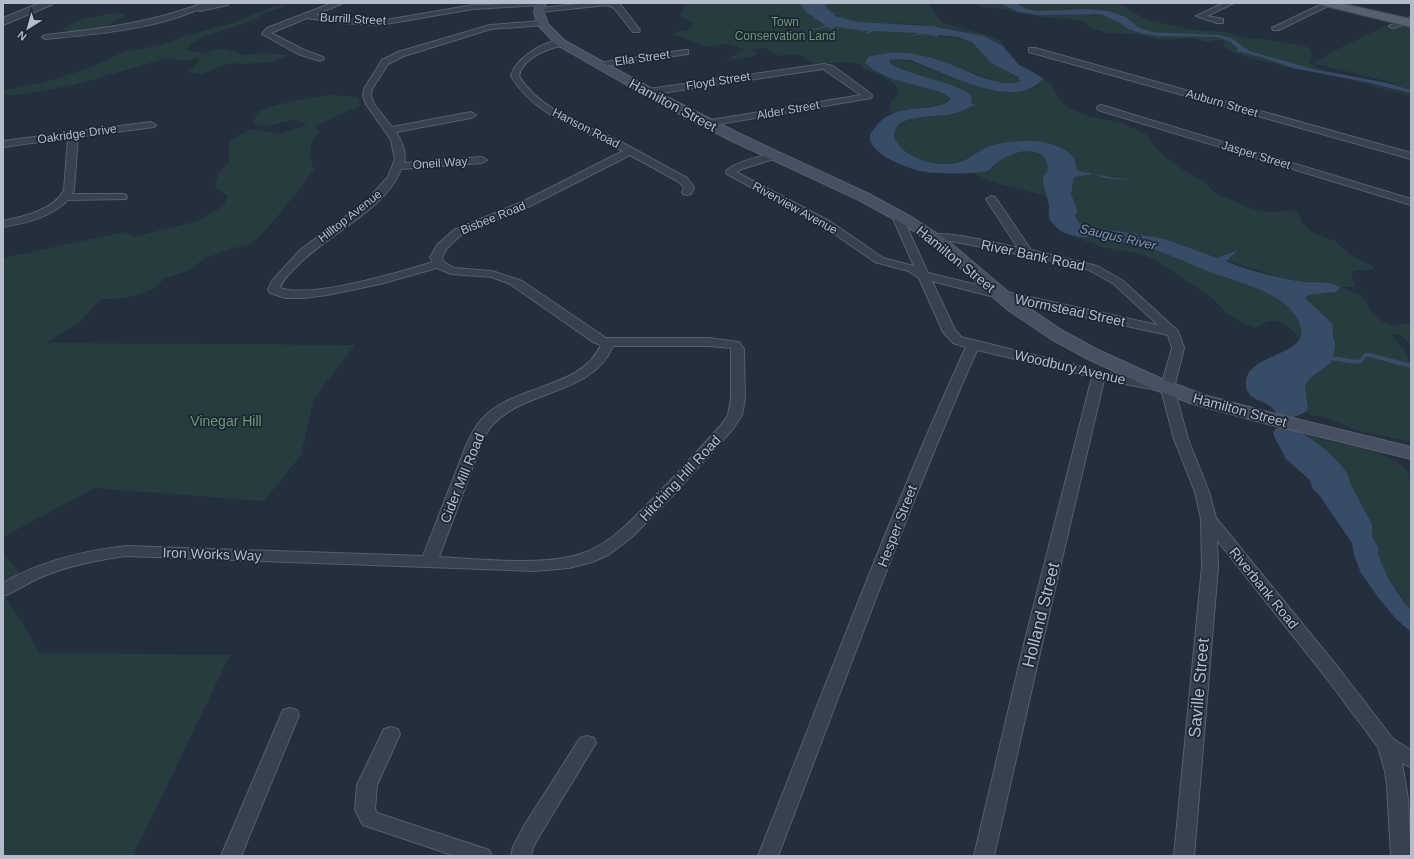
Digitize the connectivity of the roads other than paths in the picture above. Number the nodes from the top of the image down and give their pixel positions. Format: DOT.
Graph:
graph roads {
  1 [pos="48,3"];
  2 [pos="209,3"];
  3 [pos="225,3"];
  4 [pos="339,3"];
  5 [pos="1230,3"];
  6 [pos="1327,3"];
  7 [pos="1351,6"];
  8 [pos="541,10"];
  9 [pos="183,13"];
  10 [pos="307,16"];
  11 [pos="1409,21"];
  12 [pos="3,22"];
  13 [pos="1220,22"];
  14 [pos="1393,26"];
  15 [pos="1276,28"];
  16 [pos="636,30"];
  17 [pos="46,37"];
  18 [pos="561,43"];
  19 [pos="1032,50"];
  20 [pos="685,52"];
  21 [pos="320,59"];
  22 [pos="598,65"];
  23 [pos="648,92"];
  24 [pos="868,96"];
  25 [pos="1101,108"];
  26 [pos="471,115"];
  27 [pos="708,123"];
  28 [pos="151,125"];
  29 [pos="390,130"];
  30 [pos="73,135"];
  31 [pos="3,144"];
  32 [pos="630,151"];
  33 [pos="774,156"];
  34 [pos="1411,156"];
  35 [pos="482,160"];
  36 [pos="398,166"];
  37 [pos="687,192"];
  38 [pos="67,197"];
  39 [pos="122,197"];
  40 [pos="990,199"];
  41 [pos="1411,202"];
  42 [pos="896,214"];
  43 [pos="3,224"];
  44 [pos="932,237"];
  45 [pos="1027,253"];
  46 [pos="439,264"];
  47 [pos="922,274"];
  48 [pos="998,294"];
  49 [pos="1172,332"];
  50 [pos="608,343"];
  51 [pos="973,345"];
  52 [pos="1099,375"];
  53 [pos="1167,388"];
  54 [pos="1411,453"];
  55 [pos="1209,519"];
  56 [pos="429,561"];
  57 [pos="3,590"];
  58 [pos="290,715"];
  59 [pos="391,734"];
  60 [pos="587,743"];
  61 [pos="1386,744"];
  62 [pos="1411,758"];
  63 [pos="231,856"];
  64 [pos="482,856"];
  65 [pos="522,856"];
  66 [pos="768,856"];
  67 [pos="984,856"];
  68 [pos="1184,856"];
  69 [pos="1401,856"];
  1 -- 12 [label="street"];
  2 -- 9 [label="street"];
  3 -- 9 [label="street"];
  4 -- 10 [label="street"];
  5 -- 13 [label="street"];
  6 -- 7 [label="main road"];
  6 -- 15 [label="street"];
  7 -- 11 [label="main road"];
  8 -- 10 [label="street, Burrill Street"];
  8 -- 16 [label="street"];
  8 -- 18 [label="main road, Hamilton Street"];
  8 -- 29 [label="street"];
  9 -- 17 [label="street"];
  10 -- 21 [label="street"];
  11 -- 14 [label="street"];
  18 -- 22 [label="main road, Hamilton Street"];
  18 -- 32 [label="street, Hanson Road"];
  19 -- 34 [label="street, Auburn Street"];
  20 -- 22 [label="street, Ella Street"];
  22 -- 23 [label="main road, Hamilton Street"];
  23 -- 24 [label="street, Floyd Street"];
  23 -- 27 [label="main road, Hamilton Street"];
  24 -- 27 [label="street, Alder Street"];
  25 -- 41 [label="street, Jasper Street"];
  26 -- 29 [label="street"];
  27 -- 33 [label="main road, Hamilton Street"];
  28 -- 30 [label="street, Oakridge Drive"];
  29 -- 36 [label="street"];
  30 -- 31 [label="street, Oakridge Drive"];
  30 -- 38 [label="street"];
  32 -- 37 [label="street, Hanson Road"];
  32 -- 46 [label="street, Bisbee Road"];
  33 -- 42 [label="main road, Hamilton Street"];
  33 -- 47 [label="street, Riverview Avenue"];
  35 -- 36 [label="street, Oneil Way"];
  36 -- 46 [label="street, Hilltop Avenue"];
  38 -- 39 [label="street"];
  38 -- 43 [label="street"];
  40 -- 45 [label="street"];
  42 -- 44 [label="main road, Hamilton Street"];
  42 -- 47 [label="street"];
  44 -- 45 [label="street, River Bank Road"];
  44 -- 48 [label="main road, Hamilton Street"];
  45 -- 49 [label="street, River Bank Road"];
  46 -- 50 [label="street"];
  47 -- 48 [label="street, Wormstead Street"];
  47 -- 51 [label="street"];
  48 -- 49 [label="street, Wormstead Street"];
  48 -- 53 [label="main road, Hamilton Street"];
  49 -- 53 [label="street"];
  50 -- 56 [label="street, Cider Mill Road"];
  50 -- 56 [label="street, Hitching Hill Road"];
  51 -- 52 [label="street, Woodbury Avenue"];
  51 -- 66 [label="street, Hesper Street"];
  52 -- 53 [label="street, Woodbury Avenue"];
  52 -- 67 [label="street, Holland Street"];
  53 -- 54 [label="main road, Hamilton Street"];
  53 -- 55 [label="street, Riverbank Road"];
  55 -- 61 [label="street, Riverbank Road"];
  55 -- 68 [label="street, Saville Street"];
  56 -- 57 [label="street, Iron Works Way"];
  58 -- 63 [label="street"];
  59 -- 64 [label="street"];
  60 -- 65 [label="street"];
  61 -- 62 [label="street, Riverbank Road"];
  61 -- 69 [label="street"];
}
